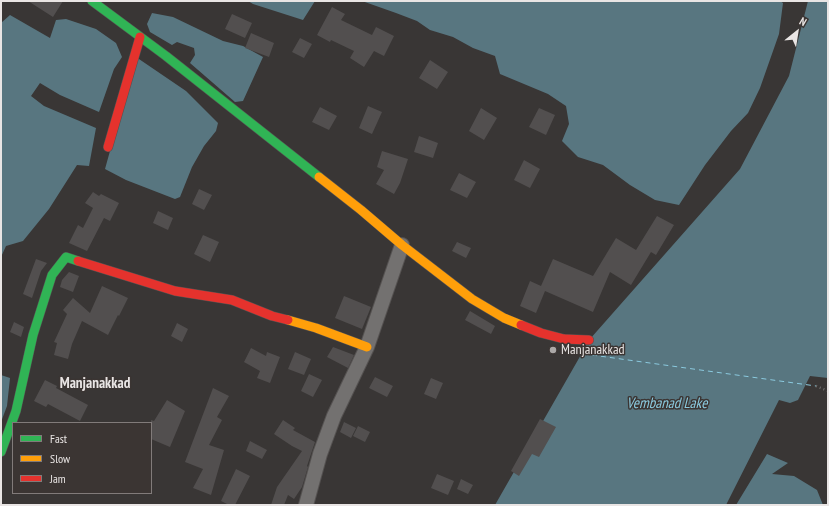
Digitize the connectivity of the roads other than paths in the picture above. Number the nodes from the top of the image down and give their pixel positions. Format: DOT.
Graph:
graph roads {
  1 [pos="92,1"];
  2 [pos="140,37"];
  3 [pos="108,147"];
  4 [pos="402,246"];
  5 [pos="589,340"];
  6 [pos="367,347"];
  7 [pos="1,452"];
  8 [pos="306,505"];
  1 -- 2 [label="street"];
  2 -- 3 [label="street"];
  2 -- 4 [label="street"];
  4 -- 5 [label="street"];
  4 -- 6 [label="street"];
  6 -- 7 [label="street"];
  6 -- 8 [label="street"];
}
